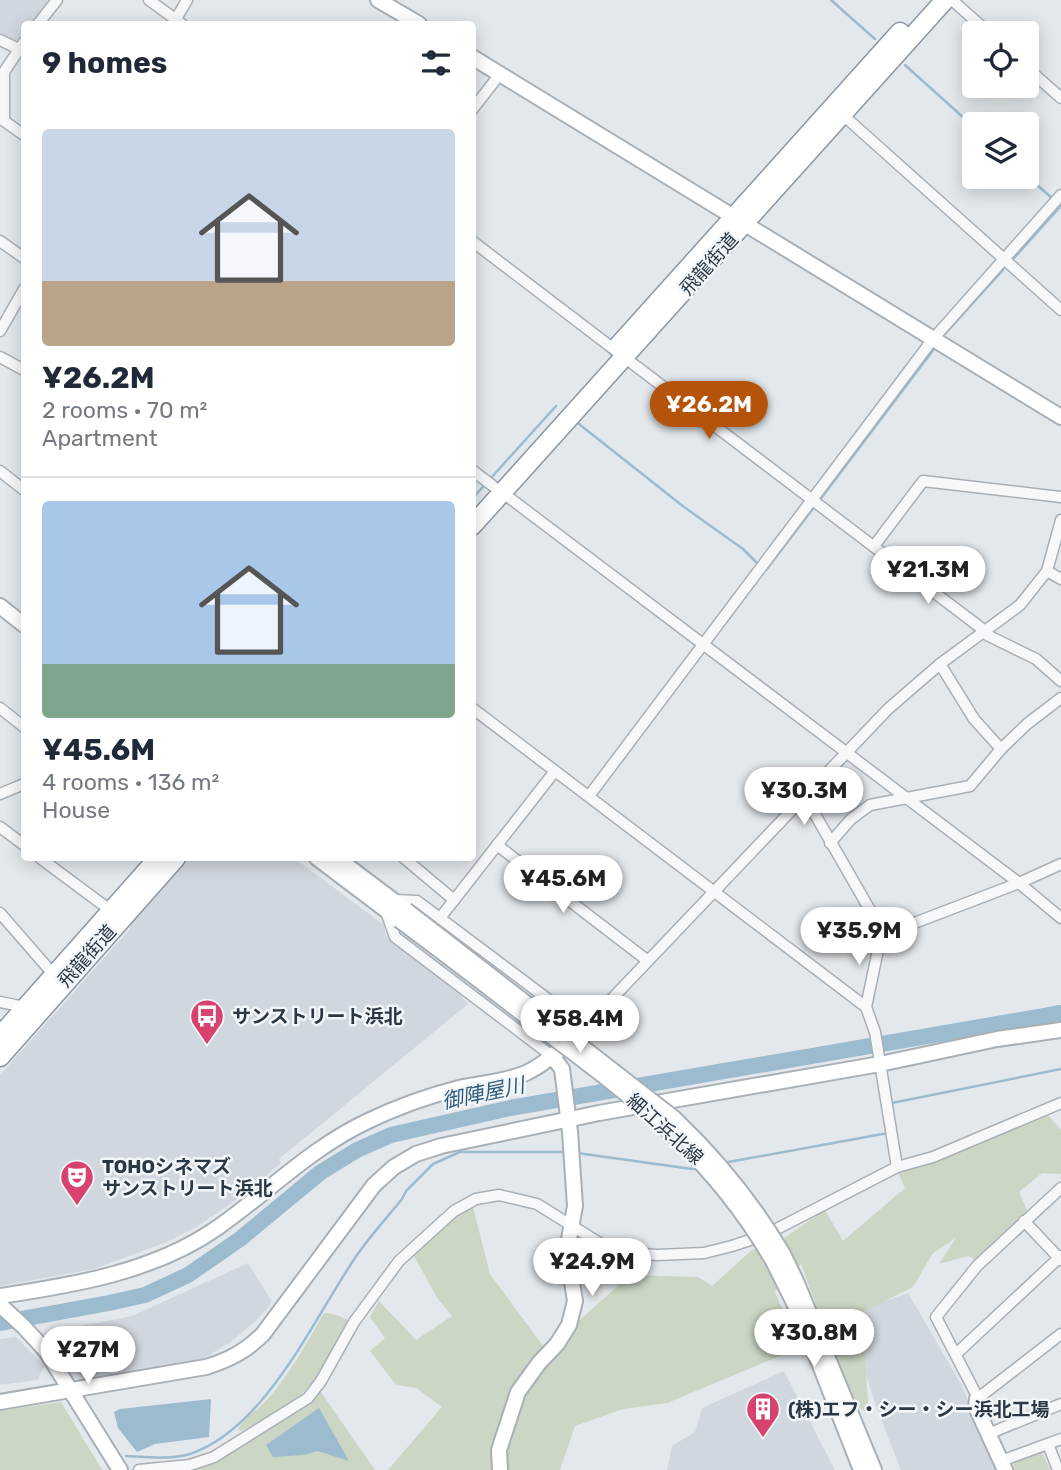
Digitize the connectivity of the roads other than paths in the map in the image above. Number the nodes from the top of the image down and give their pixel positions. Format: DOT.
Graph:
graph roads {
  1 [pos="57,0"];
  2 [pos="149,0"];
  3 [pos="187,0"];
  4 [pos="378,0"];
  5 [pos="929,0"];
  6 [pos="945,0"];
  7 [pos="952,0"];
  8 [pos="40,21"];
  9 [pos="175,21"];
  10 [pos="178,21"];
  11 [pos="414,21"];
  12 [pos="976,21"];
  13 [pos="0,40"];
  14 [pos="21,45"];
  15 [pos="21,46"];
  16 [pos="476,59"];
  17 [pos="500,74"];
  18 [pos="1039,79"];
  19 [pos="1061,98"];
  20 [pos="476,105"];
  21 [pos="843,115"];
  22 [pos="2,119"];
  23 [pos="21,133"];
  24 [pos="1061,195"];
  25 [pos="740,220"];
  26 [pos="0,241"];
  27 [pos="476,244"];
  28 [pos="21,256"];
  29 [pos="1004,260"];
  30 [pos="21,294"];
  31 [pos="1061,310"];
  32 [pos="0,331"];
  33 [pos="933,339"];
  34 [pos="619,354"];
  35 [pos="0,357"];
  36 [pos="21,368"];
  37 [pos="1061,417"];
  38 [pos="0,471"];
  39 [pos="476,473"];
  40 [pos="21,487"];
  41 [pos="498,490"];
  42 [pos="1061,497"];
  43 [pos="815,501"];
  44 [pos="476,506"];
  45 [pos="476,520"];
  46 [pos="1061,520"];
  47 [pos="874,546"];
  48 [pos="1047,572"];
  49 [pos="1061,579"];
  50 [pos="0,606"];
  51 [pos="21,623"];
  52 [pos="985,631"];
  53 [pos="703,645"];
  54 [pos="940,664"];
  55 [pos="1061,681"];
  56 [pos="1061,698"];
  57 [pos="0,708"];
  58 [pos="476,711"];
  59 [pos="21,724"];
  60 [pos="1001,749"];
  61 [pos="845,753"];
  62 [pos="555,771"];
  63 [pos="21,785"];
  64 [pos="0,794"];
  65 [pos="589,796"];
  66 [pos="805,797"];
  67 [pos="906,798"];
  68 [pos="0,827"];
  69 [pos="21,843"];
  70 [pos="830,843"];
  71 [pos="496,845"];
  72 [pos="44,861"];
  73 [pos="155,861"];
  74 [pos="173,861"];
  75 [pos="322,861"];
  76 [pos="340,861"];
  77 [pos="408,861"];
  78 [pos="1061,864"];
  79 [pos="1020,883"];
  80 [pos="715,892"];
  81 [pos="454,900"];
  82 [pos="389,904"];
  83 [pos="110,910"];
  84 [pos="0,913"];
  85 [pos="440,918"];
  86 [pos="1061,918"];
  87 [pos="883,934"];
  88 [pos="648,961"];
  89 [pos="54,975"];
  90 [pos="0,1002"];
  91 [pos="25,1007"];
  92 [pos="866,1007"];
  93 [pos="585,1027"];
  94 [pos="1061,1030"];
  95 [pos="0,1036"];
  96 [pos="552,1056"];
  97 [pos="0,1057"];
  98 [pos="879,1057"];
  99 [pos="1061,1103"];
  100 [pos="567,1114"];
  101 [pos="897,1167"];
  102 [pos="1061,1188"];
  103 [pos="1024,1221"];
  104 [pos="572,1226"];
  105 [pos="778,1258"];
  106 [pos="1060,1258"];
  107 [pos="0,1296"];
  108 [pos="0,1305"];
  109 [pos="1060,1336"];
  110 [pos="956,1354"];
  111 [pos="70,1391"];
  112 [pos="978,1398"];
  113 [pos="0,1402"];
  114 [pos="1061,1404"];
  115 [pos="988,1434"];
  116 [pos="1061,1439"];
  117 [pos="1048,1444"];
  118 [pos="1003,1466"];
  119 [pos="120,1470"];
  120 [pos="139,1470"];
  121 [pos="500,1470"];
  122 [pos="861,1470"];
  123 [pos="874,1470"];
  124 [pos="1058,1470"];
  1 -- 8 [label="street"];
  2 -- 9 [label="street"];
  3 -- 10 [label="street"];
  4 -- 11 [label="street"];
  5 -- 25 [label="highway, 飛龍街道"];
  6 -- 21 [label="highway, 飛龍街道"];
  7 -- 12 [label="street"];
  13 -- 14 [label="street"];
  15 -- 22 [label="street"];
  16 -- 17 [label="street"];
  17 -- 20 [label="street"];
  17 -- 25 [label="street"];
  18 -- 19 [label="street"];
  21 -- 25 [label="highway, 飛龍街道"];
  21 -- 29 [label="street"];
  22 -- 23 [label="street"];
  24 -- 29 [label="street"];
  25 -- 33 [label="street"];
  25 -- 34 [label="highway, 飛龍街道"];
  26 -- 28 [label="street"];
  27 -- 34 [label="street"];
  29 -- 31 [label="street"];
  29 -- 33 [label="street"];
  30 -- 32 [label="street"];
  33 -- 37 [label="street"];
  33 -- 43 [label="street"];
  34 -- 41 [label="highway, 飛龍街道"];
  34 -- 43 [label="street"];
  35 -- 36 [label="street"];
  38 -- 40 [label="street"];
  39 -- 41 [label="street"];
  41 -- 44 [label="highway, 飛龍街道"];
  41 -- 45 [label="highway, 飛龍街道"];
  41 -- 53 [label="street"];
  42 -- 47 [label="street"];
  43 -- 47 [label="street"];
  43 -- 53 [label="street"];
  46 -- 48 [label="street"];
  47 -- 52 [label="street"];
  48 -- 49 [label="street"];
  48 -- 52 [label="street"];
  50 -- 51 [label="street"];
  52 -- 54 [label="street"];
  52 -- 55 [label="street"];
  53 -- 61 [label="street"];
  53 -- 65 [label="street"];
  54 -- 60 [label="street"];
  54 -- 61 [label="street"];
  56 -- 60 [label="street"];
  57 -- 59 [label="street"];
  58 -- 62 [label="street"];
  60 -- 67 [label="street"];
  61 -- 66 [label="street"];
  61 -- 67 [label="street"];
  62 -- 65 [label="street"];
  62 -- 71 [label="street"];
  63 -- 64 [label="street"];
  65 -- 80 [label="street"];
  66 -- 70 [label="street"];
  66 -- 80 [label="street"];
  67 -- 70 [label="street"];
  67 -- 79 [label="street"];
  68 -- 69 [label="street"];
  70 -- 87 [label="street"];
  71 -- 81 [label="street"];
  71 -- 88 [label="street"];
  72 -- 83 [label="street"];
  73 -- 83 [label="highway, 飛龍街道"];
  74 -- 97 [label="highway, 飛龍街道"];
  75 -- 82 [label="street, 細江浜北線"];
  76 -- 82 [label="street, 細江浜北線"];
  77 -- 81 [label="street"];
  78 -- 79 [label="street"];
  79 -- 86 [label="street"];
  79 -- 87 [label="street"];
  80 -- 88 [label="street"];
  80 -- 92 [label="street"];
  81 -- 85 [label="street"];
  82 -- 85 [label="street"];
  82 -- 96 [label="street"];
  82 -- 105 [label="street, 細江浜北線, bridge"];
  83 -- 89 [label="highway, 飛龍街道"];
  84 -- 89 [label="street"];
  85 -- 93 [label="street"];
  87 -- 92 [label="street"];
  88 -- 93 [label="street"];
  89 -- 91 [label="highway, 飛龍街道"];
  90 -- 91 [label="street"];
  91 -- 95 [label="highway, 飛龍街道"];
  92 -- 98 [label="street"];
  93 -- 96 [label="street"];
  94 -- 98 [label="street"];
  96 -- 100 [label="street"];
  96 -- 107 [label="street"];
  98 -- 100 [label="street"];
  98 -- 101 [label="street"];
  99 -- 101 [label="street"];
  100 -- 104 [label="street"];
  100 -- 111 [label="street"];
  101 -- 104 [label="street"];
  102 -- 103 [label="street"];
  103 -- 106 [label="street"];
  103 -- 110 [label="street"];
  104 -- 120 [label="street"];
  104 -- 121 [label="street"];
  105 -- 122 [label="street, 細江浜北線"];
  105 -- 123 [label="street, 細江浜北線"];
  106 -- 110 [label="street"];
  108 -- 111 [label="street"];
  109 -- 112 [label="street"];
  110 -- 112 [label="street"];
  111 -- 113 [label="street"];
  111 -- 119 [label="street"];
  112 -- 115 [label="street"];
  114 -- 115 [label="street"];
  115 -- 118 [label="street"];
  116 -- 117 [label="street"];
  117 -- 118 [label="street"];
  117 -- 124 [label="street"];
}
